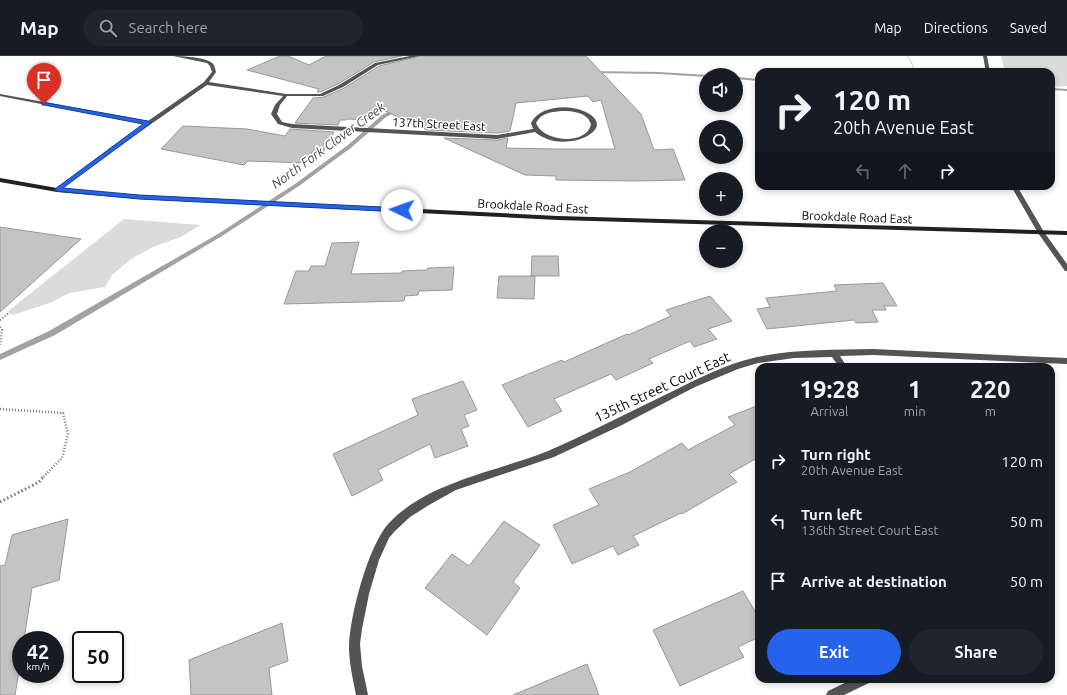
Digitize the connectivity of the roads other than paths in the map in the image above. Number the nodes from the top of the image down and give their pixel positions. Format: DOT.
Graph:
graph roads {
  1 [pos="175,56"];
  2 [pos="417,56"];
  3 [pos="985,56"];
  4 [pos="987,68"];
  5 [pos="206,83"];
  6 [pos="0,95"];
  7 [pos="286,95"];
  8 [pos="148,123"];
  9 [pos="535,130"];
  10 [pos="0,180"];
  11 [pos="57,190"];
  12 [pos="1016,190"];
  13 [pos="1041,233"];
  14 [pos="1067,233"];
  15 [pos="1067,269"];
  16 [pos="835,354"];
  17 [pos="1067,361"];
  18 [pos="841,363"];
  19 [pos="857,683"];
  20 [pos="362,695"];
  21 [pos="832,695"];
  1 -- 5 [label="street"];
  2 -- 7 [label="street"];
  3 -- 4 [label="street"];
  5 -- 7 [label="street"];
  5 -- 8 [label="street"];
  6 -- 8 [label="street"];
  7 -- 9 [label="street, 137th Street East"];
  8 -- 11 [label="street"];
  9 -- 9 [label="street"];
  10 -- 11 [label="main road, Brookdale Road East"];
  11 -- 13 [label="main road, Brookdale Road East"];
  12 -- 13 [label="street"];
  13 -- 14 [label="main road, Brookdale Road East"];
  13 -- 15 [label="street"];
  16 -- 17 [label="street, 135th Street Court East"];
  16 -- 18 [label="street"];
  16 -- 20 [label="street, 135th Street Court East"];
  19 -- 21 [label="street"];
}
